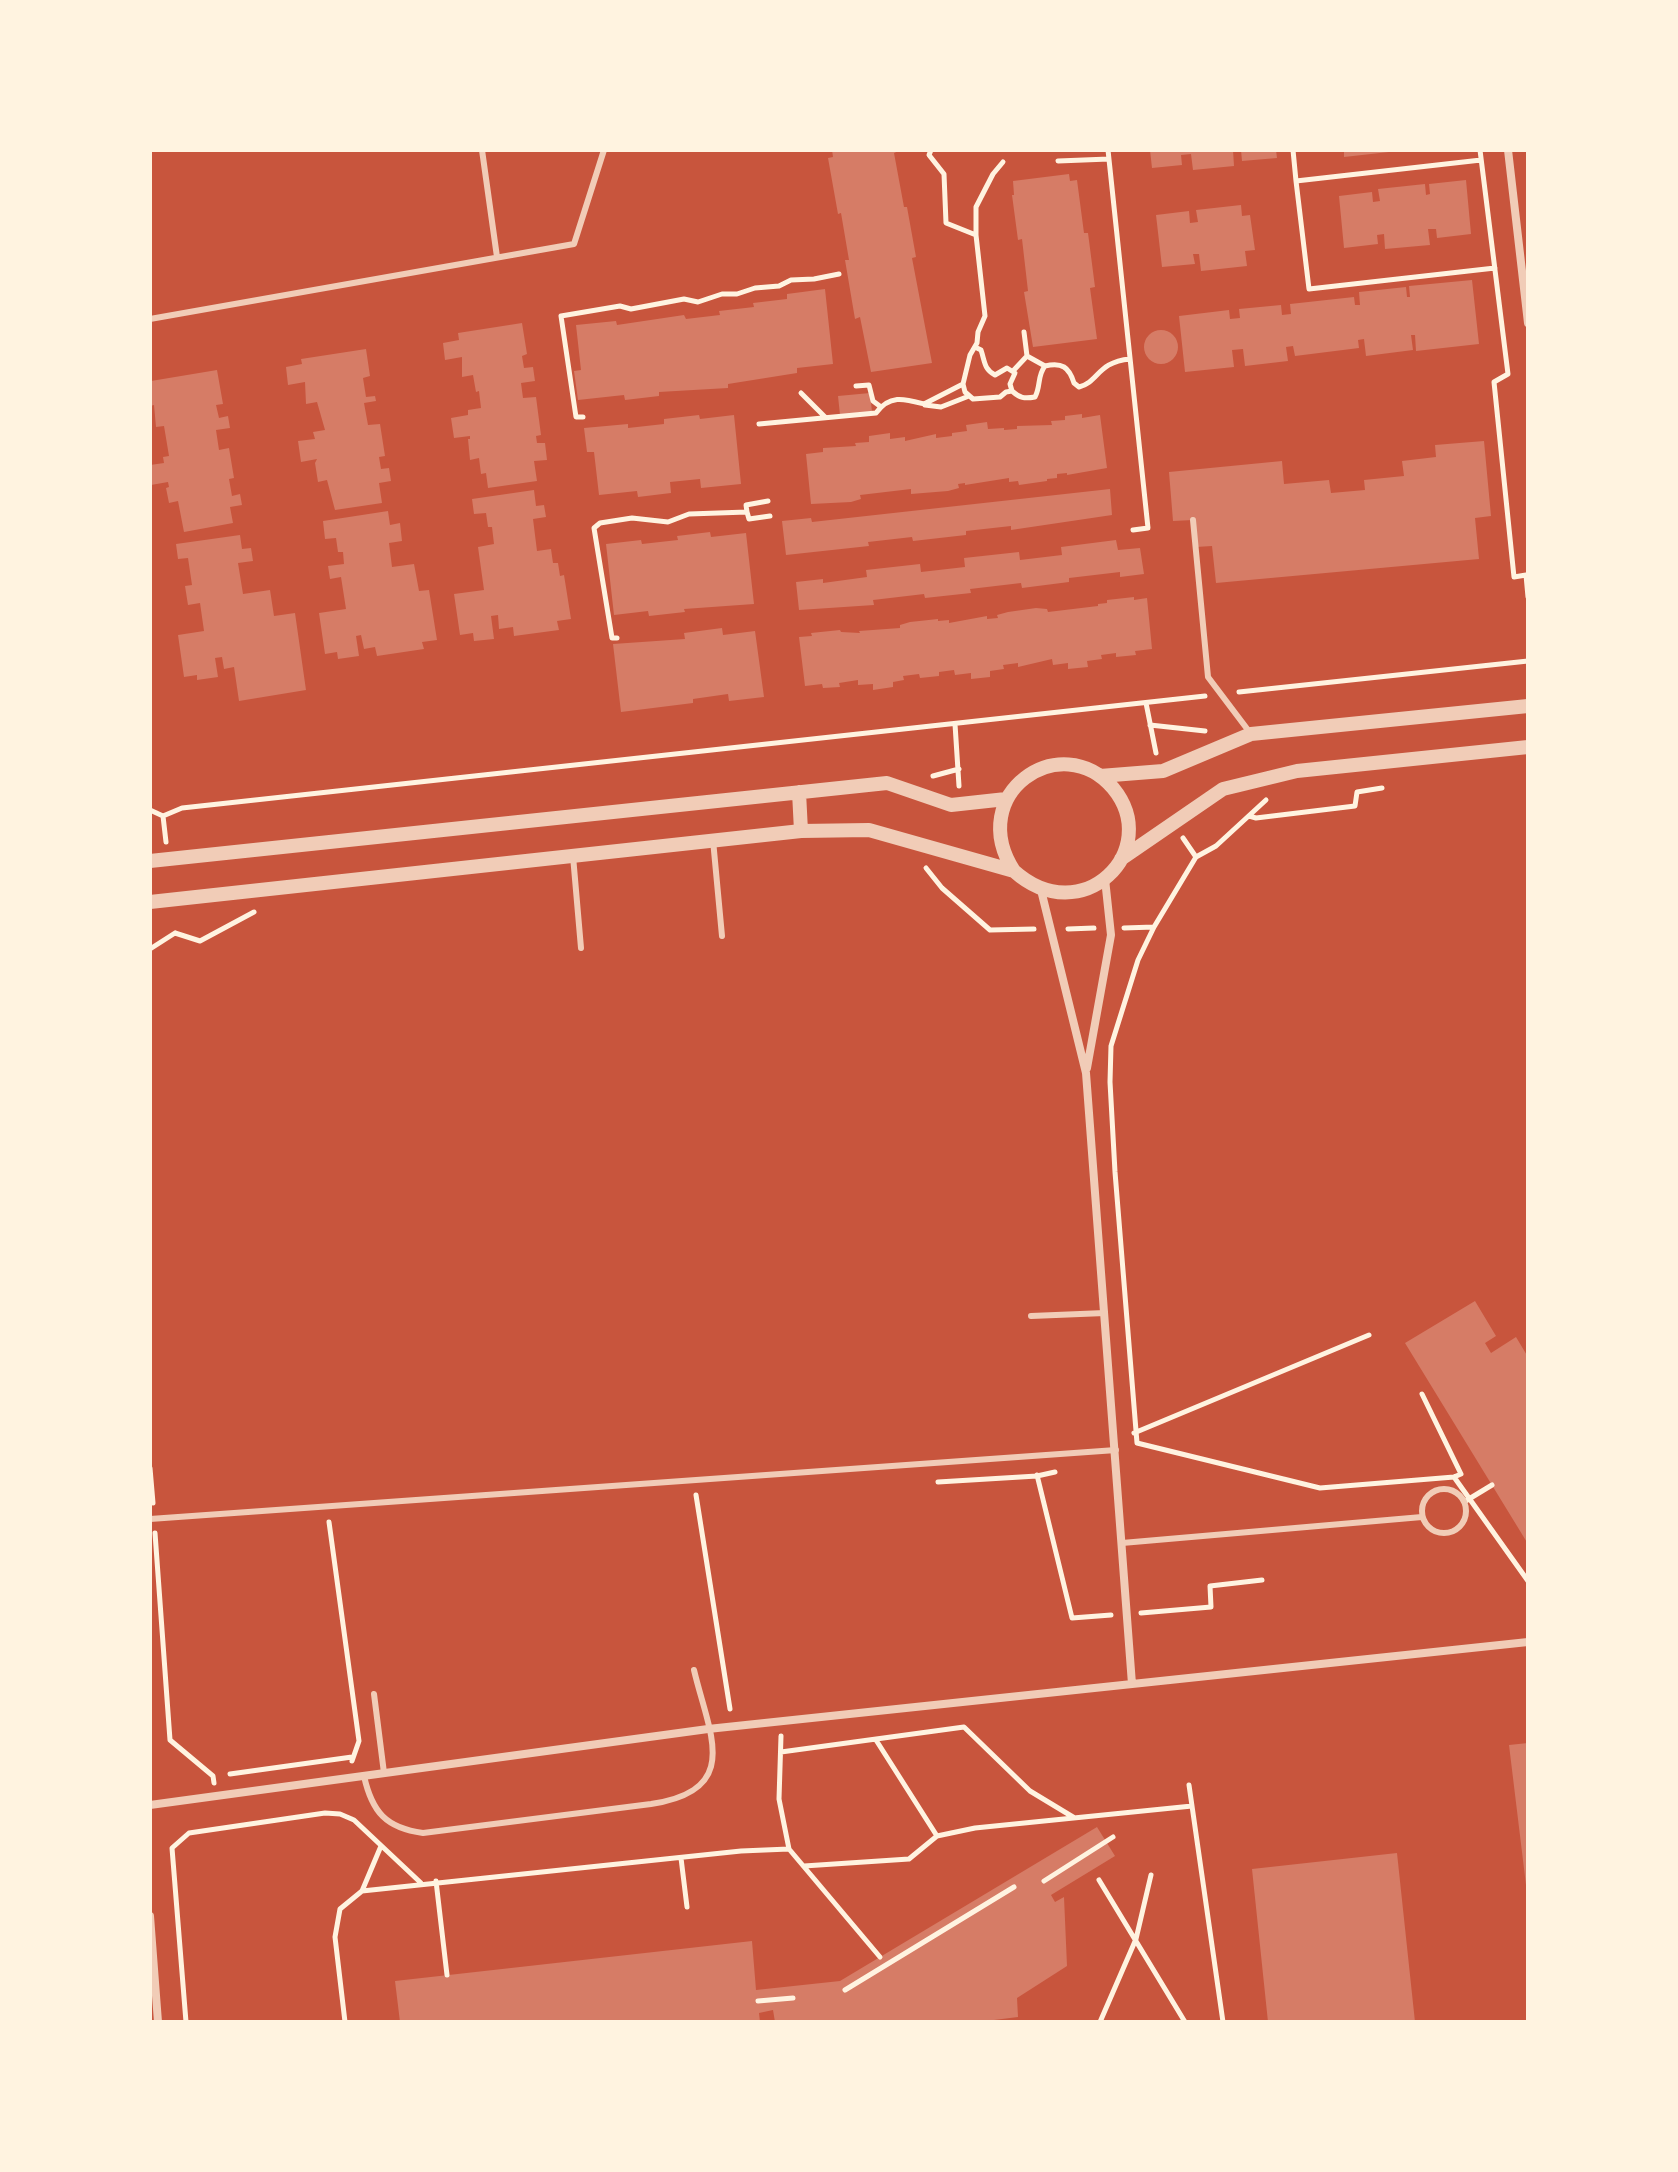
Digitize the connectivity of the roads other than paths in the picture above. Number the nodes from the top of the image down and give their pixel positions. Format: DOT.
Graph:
graph roads {
  1 [pos="482,150"];
  2 [pos="604,150"];
  3 [pos="1508,150"];
  4 [pos="497,257"];
  5 [pos="150,319"];
  6 [pos="1528,323"];
  7 [pos="1193,520"];
  8 [pos="1528,706"];
  9 [pos="1251,734"];
  10 [pos="1528,747"];
  11 [pos="1100,776"];
  12 [pos="799,792"];
  13 [pos="1006,799"];
  14 [pos="801,831"];
  15 [pos="713,840"];
  16 [pos="573,856"];
  17 [pos="1121,859"];
  18 [pos="150,861"];
  19 [pos="1014,871"];
  20 [pos="1105,879"];
  21 [pos="1041,890"];
  22 [pos="150,902"];
  23 [pos="722,936"];
  24 [pos="581,948"];
  25 [pos="1086,1073"];
  26 [pos="1105,1313"];
  27 [pos="1031,1316"];
  28 [pos="1116,1450"];
  29 [pos="1422,1517"];
  30 [pos="152,1519"];
  31 [pos="1122,1543"];
  32 [pos="1528,1642"];
  33 [pos="694,1670"];
  34 [pos="1132,1684"];
  35 [pos="374,1694"];
  36 [pos="708,1729"];
  37 [pos="384,1773"];
  38 [pos="364,1776"];
  39 [pos="150,1805"];
  40 [pos="150,1916"];
  41 [pos="158,2022"];
  1 -- 4 [label="lane"];
  2 -- 4 [label="lane"];
  3 -- 6 [label="street"];
  4 -- 5 [label="lane"];
  7 -- 9 [label="lane"];
  8 -- 9 [label="street"];
  9 -- 11 [label="street"];
  10 -- 17 [label="street"];
  11 -- 13 [label="street"];
  11 -- 17 [label="street"];
  12 -- 13 [label="street"];
  12 -- 14 [label="street"];
  12 -- 18 [label="street"];
  13 -- 19 [label="street"];
  14 -- 15 [label="street"];
  14 -- 19 [label="street"];
  15 -- 16 [label="street"];
  15 -- 23 [label="lane"];
  16 -- 22 [label="street"];
  16 -- 24 [label="lane"];
  17 -- 20 [label="street"];
  19 -- 21 [label="street"];
  20 -- 21 [label="street"];
  20 -- 25 [label="street"];
  21 -- 25 [label="street"];
  25 -- 26 [label="street"];
  26 -- 27 [label="lane"];
  26 -- 28 [label="street"];
  28 -- 30 [label="lane"];
  28 -- 31 [label="street"];
  29 -- 29 [label="lane"];
  29 -- 31 [label="lane"];
  31 -- 34 [label="street"];
  32 -- 34 [label="street"];
  33 -- 36 [label="lane"];
  34 -- 36 [label="street"];
  35 -- 37 [label="lane"];
  36 -- 37 [label="street"];
  36 -- 38 [label="lane"];
  37 -- 38 [label="street"];
  38 -- 39 [label="street"];
  40 -- 41 [label="street"];
}
